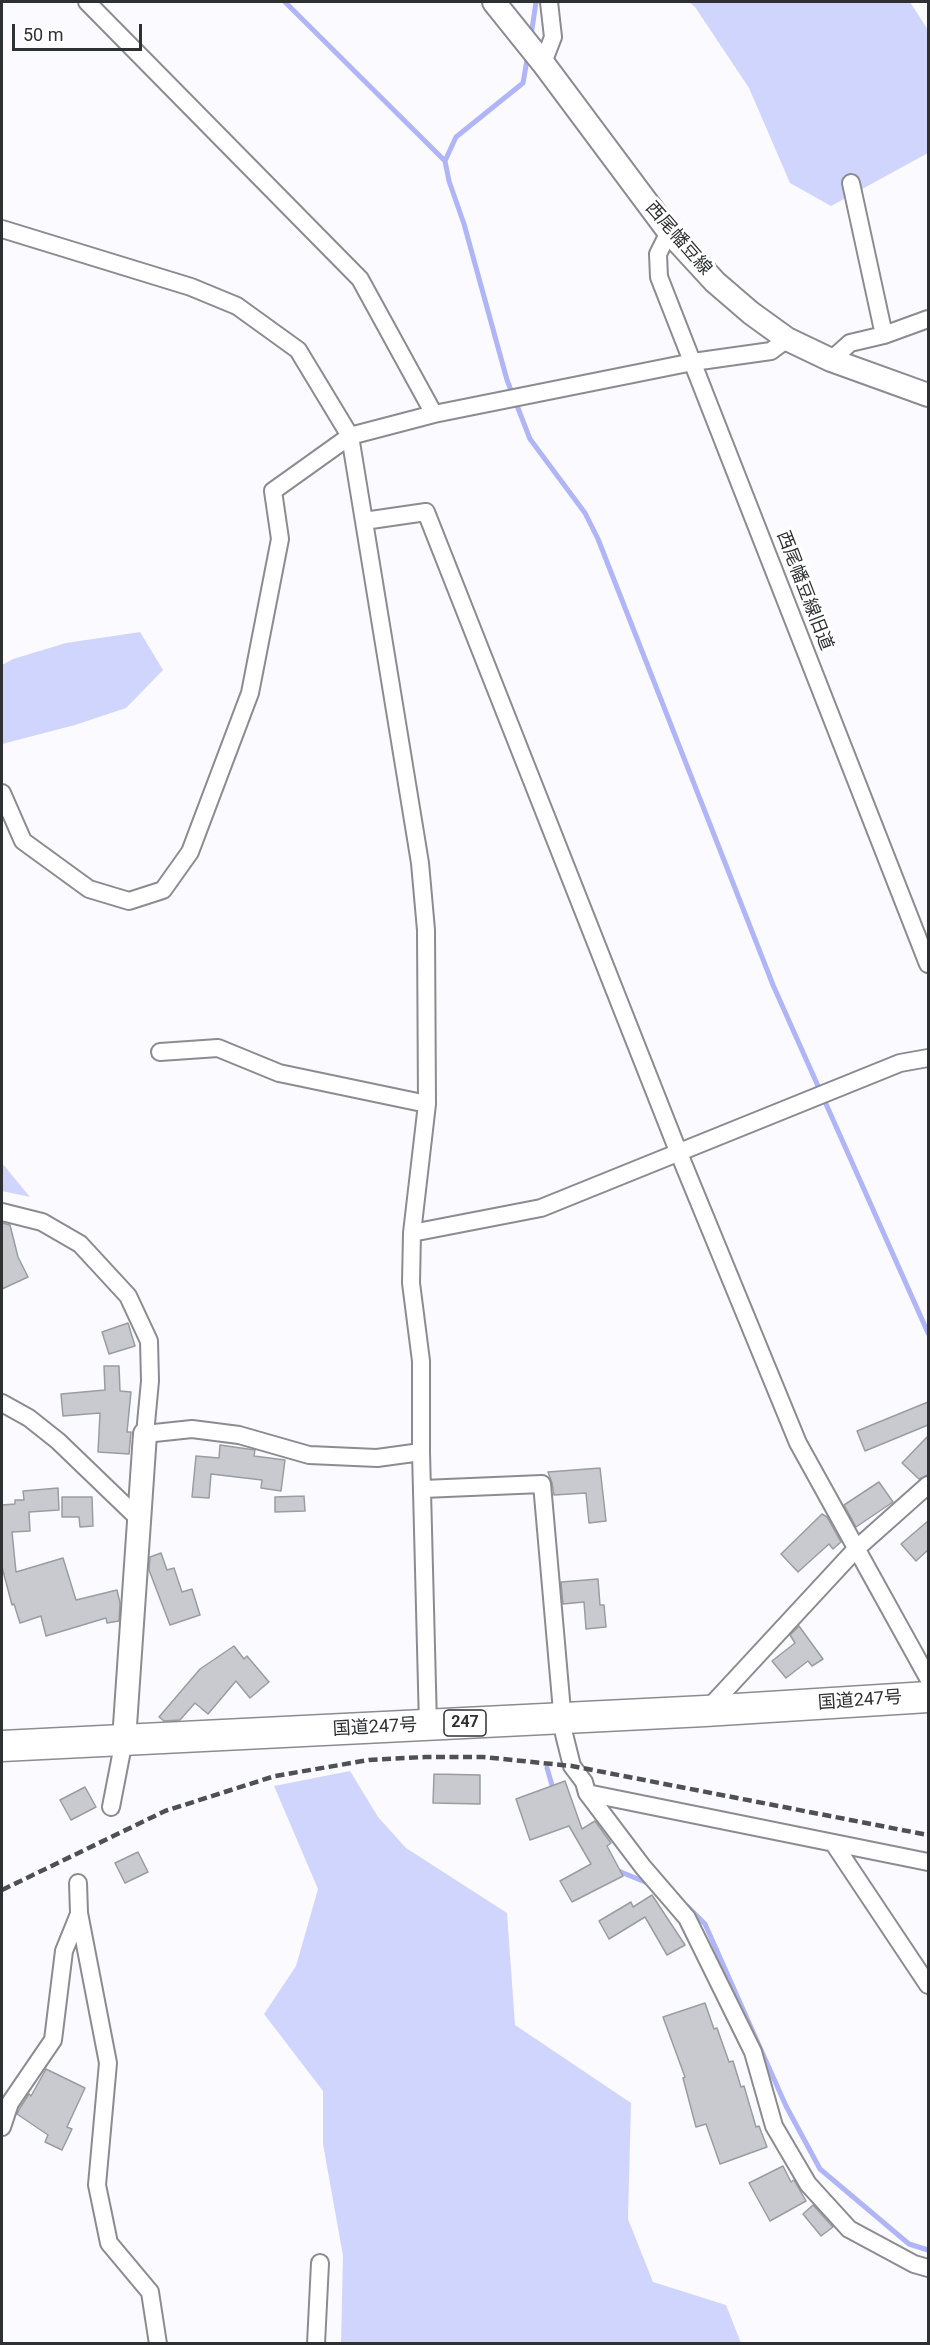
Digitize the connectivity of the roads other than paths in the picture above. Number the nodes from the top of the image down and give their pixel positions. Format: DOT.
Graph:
graph roads {
  1 [pos="87,2"];
  2 [pos="494,2"];
  3 [pos="549,2"];
  4 [pos="541,60"];
  5 [pos="851,183"];
  6 [pos="2,229"];
  7 [pos="669,232"];
  8 [pos="928,319"];
  9 [pos="884,335"];
  10 [pos="787,339"];
  11 [pos="831,360"];
  12 [pos="693,362"];
  13 [pos="928,395"];
  14 [pos="434,414"];
  15 [pos="350,436"];
  16 [pos="364,521"];
  17 [pos="2,793"];
  18 [pos="928,964"];
  19 [pos="160,1052"];
  20 [pos="928,1058"];
  21 [pos="427,1104"];
  22 [pos="678,1151"];
  23 [pos="2,1212"];
  24 [pos="412,1233"];
  25 [pos="2,1403"];
  26 [pos="145,1434"];
  27 [pos="421,1452"];
  28 [pos="928,1485"];
  29 [pos="423,1489"];
  30 [pos="139,1519"];
  31 [pos="856,1549"];
  32 [pos="928,1678"];
  33 [pos="928,1697"];
  34 [pos="705,1712"];
  35 [pos="563,1717"];
  36 [pos="429,1725"];
  37 [pos="124,1740"];
  38 [pos="2,1746"];
  39 [pos="587,1793"];
  40 [pos="111,1806"];
  41 [pos="834,1844"];
  42 [pos="928,1862"];
  43 [pos="78,1883"];
  44 [pos="80,1913"];
  45 [pos="928,1985"];
  46 [pos="2,2127"];
  47 [pos="320,2263"];
  48 [pos="928,2268"];
  49 [pos="158,2343"];
  50 [pos="316,2343"];
  1 -- 14 [label="street"];
  2 -- 4 [label="main road, 西尾幡豆線"];
  3 -- 4 [label="street"];
  4 -- 7 [label="main road, 西尾幡豆線"];
  5 -- 9 [label="street"];
  6 -- 15 [label="street"];
  7 -- 10 [label="main road, 西尾幡豆線"];
  7 -- 12 [label="street, 西尾幡豆線旧道"];
  8 -- 9 [label="street"];
  9 -- 11 [label="street"];
  10 -- 11 [label="main road, 西尾幡豆線"];
  10 -- 12 [label="street"];
  11 -- 13 [label="main road, 西尾幡豆線"];
  12 -- 14 [label="street"];
  12 -- 18 [label="street, 西尾幡豆線旧道"];
  14 -- 15 [label="street"];
  15 -- 16 [label="street"];
  15 -- 17 [label="street"];
  16 -- 21 [label="street"];
  16 -- 22 [label="street"];
  19 -- 21 [label="street"];
  20 -- 22 [label="street"];
  21 -- 24 [label="street"];
  22 -- 24 [label="street"];
  22 -- 31 [label="street"];
  23 -- 26 [label="street"];
  24 -- 27 [label="street"];
  25 -- 30 [label="street"];
  26 -- 27 [label="street"];
  26 -- 30 [label="main road"];
  27 -- 29 [label="street"];
  28 -- 31 [label="street"];
  29 -- 35 [label="street"];
  29 -- 36 [label="street"];
  30 -- 37 [label="main road"];
  31 -- 32 [label="street"];
  31 -- 34 [label="street"];
  33 -- 34 [label="highway, 国道247号 / 247"];
  34 -- 35 [label="highway, 国道247号 / 247"];
  35 -- 36 [label="highway, 国道247号 / 247"];
  35 -- 39 [label="street"];
  36 -- 37 [label="highway, 国道247号 / 247"];
  37 -- 38 [label="highway, 国道247号 / 247"];
  37 -- 40 [label="street"];
  39 -- 41 [label="street"];
  39 -- 48 [label="street"];
  41 -- 42 [label="street"];
  41 -- 45 [label="street"];
  43 -- 44 [label="street"];
  44 -- 46 [label="street"];
  44 -- 49 [label="street"];
  47 -- 50 [label="street"];
}
